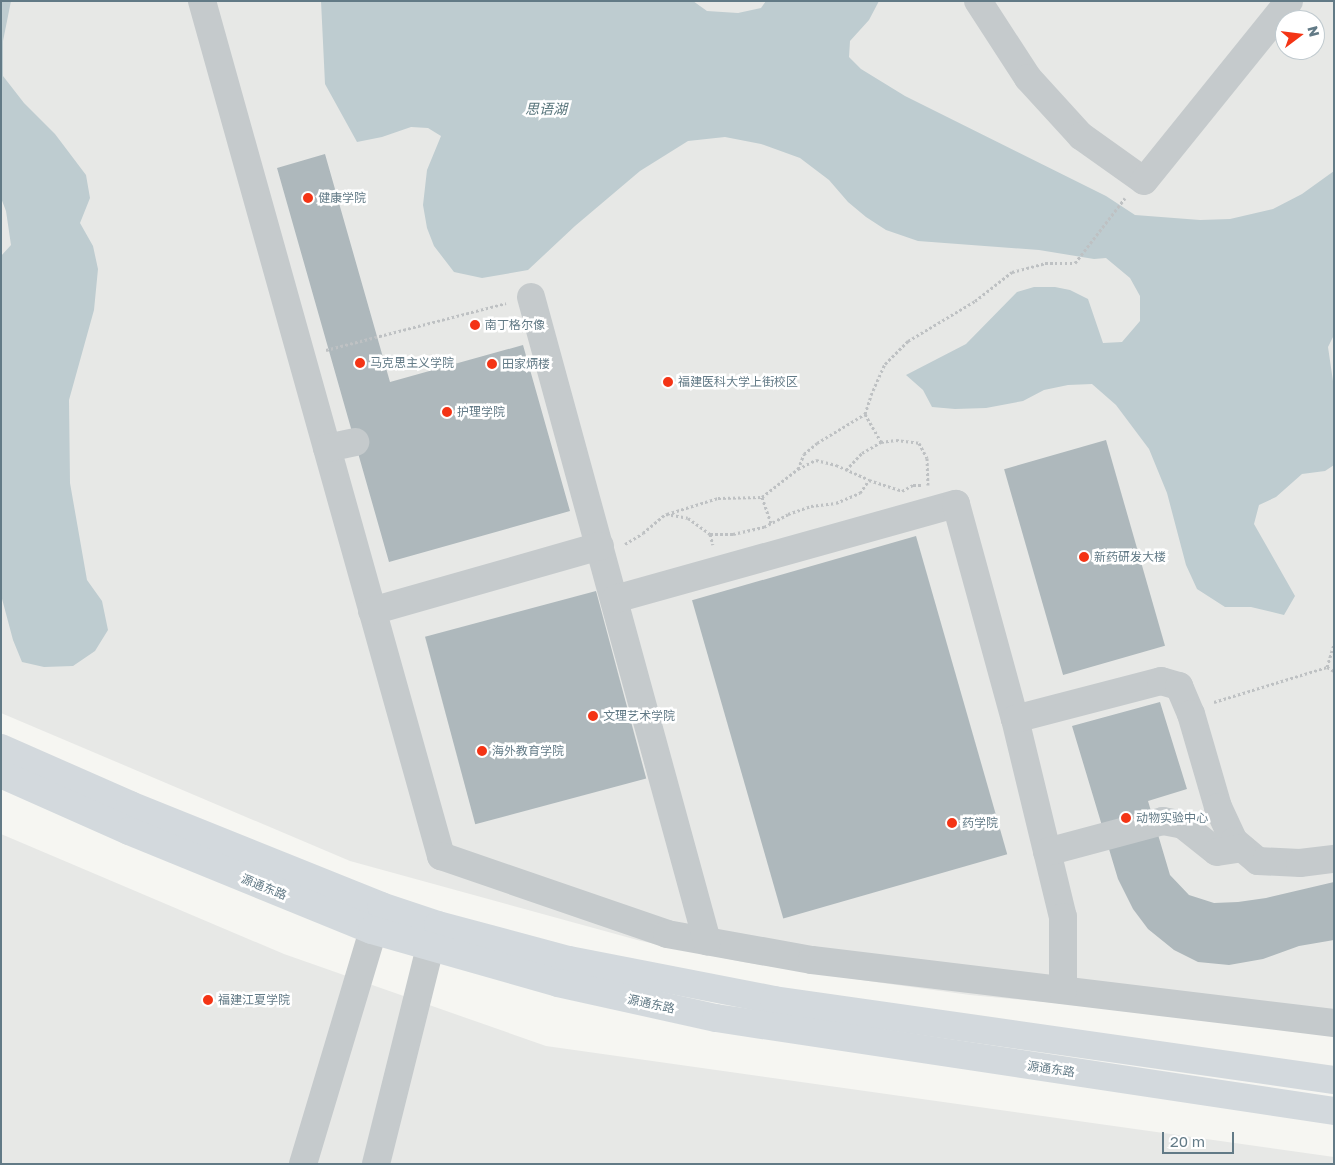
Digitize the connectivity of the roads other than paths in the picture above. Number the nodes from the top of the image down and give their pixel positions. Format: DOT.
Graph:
graph roads {
  1 [pos="202,1"];
  2 [pos="978,1"];
  3 [pos="1289,1"];
  4 [pos="531,297"];
  5 [pos="355,442"];
  6 [pos="327,448"];
  7 [pos="602,551"];
  8 [pos="615,599"];
  9 [pos="372,611"];
  10 [pos="1015,719"];
  11 [pos="1,748"];
  12 [pos="1,774"];
  13 [pos="1242,848"];
  14 [pos="1047,852"];
  15 [pos="1334,859"];
  16 [pos="377,918"];
  17 [pos="434,937"];
  18 [pos="707,941"];
  19 [pos="1063,990"];
  20 [pos="1334,1023"];
  21 [pos="1334,1080"];
  22 [pos="1334,1110"];
  23 [pos="303,1164"];
  24 [pos="376,1164"];
  1 -- 6 [label="street"];
  2 -- 3 [label="street"];
  4 -- 7 [label="street"];
  5 -- 6 [label="street"];
  6 -- 9 [label="street"];
  7 -- 8 [label="street"];
  7 -- 9 [label="street"];
  8 -- 10 [label="street"];
  8 -- 18 [label="street"];
  9 -- 18 [label="street"];
  10 -- 13 [label="street"];
  10 -- 14 [label="street"];
  11 -- 16 [label="main road, 源通东路"];
  12 -- 16 [label="main road, 源通东路"];
  13 -- 14 [label="street"];
  13 -- 15 [label="street"];
  14 -- 19 [label="street"];
  16 -- 17 [label="main road, 源通东路"];
  16 -- 23 [label="street"];
  17 -- 21 [label="main road, 源通东路"];
  17 -- 22 [label="main road, 源通东路"];
  17 -- 24 [label="street"];
  18 -- 19 [label="street"];
  19 -- 20 [label="street"];
}
